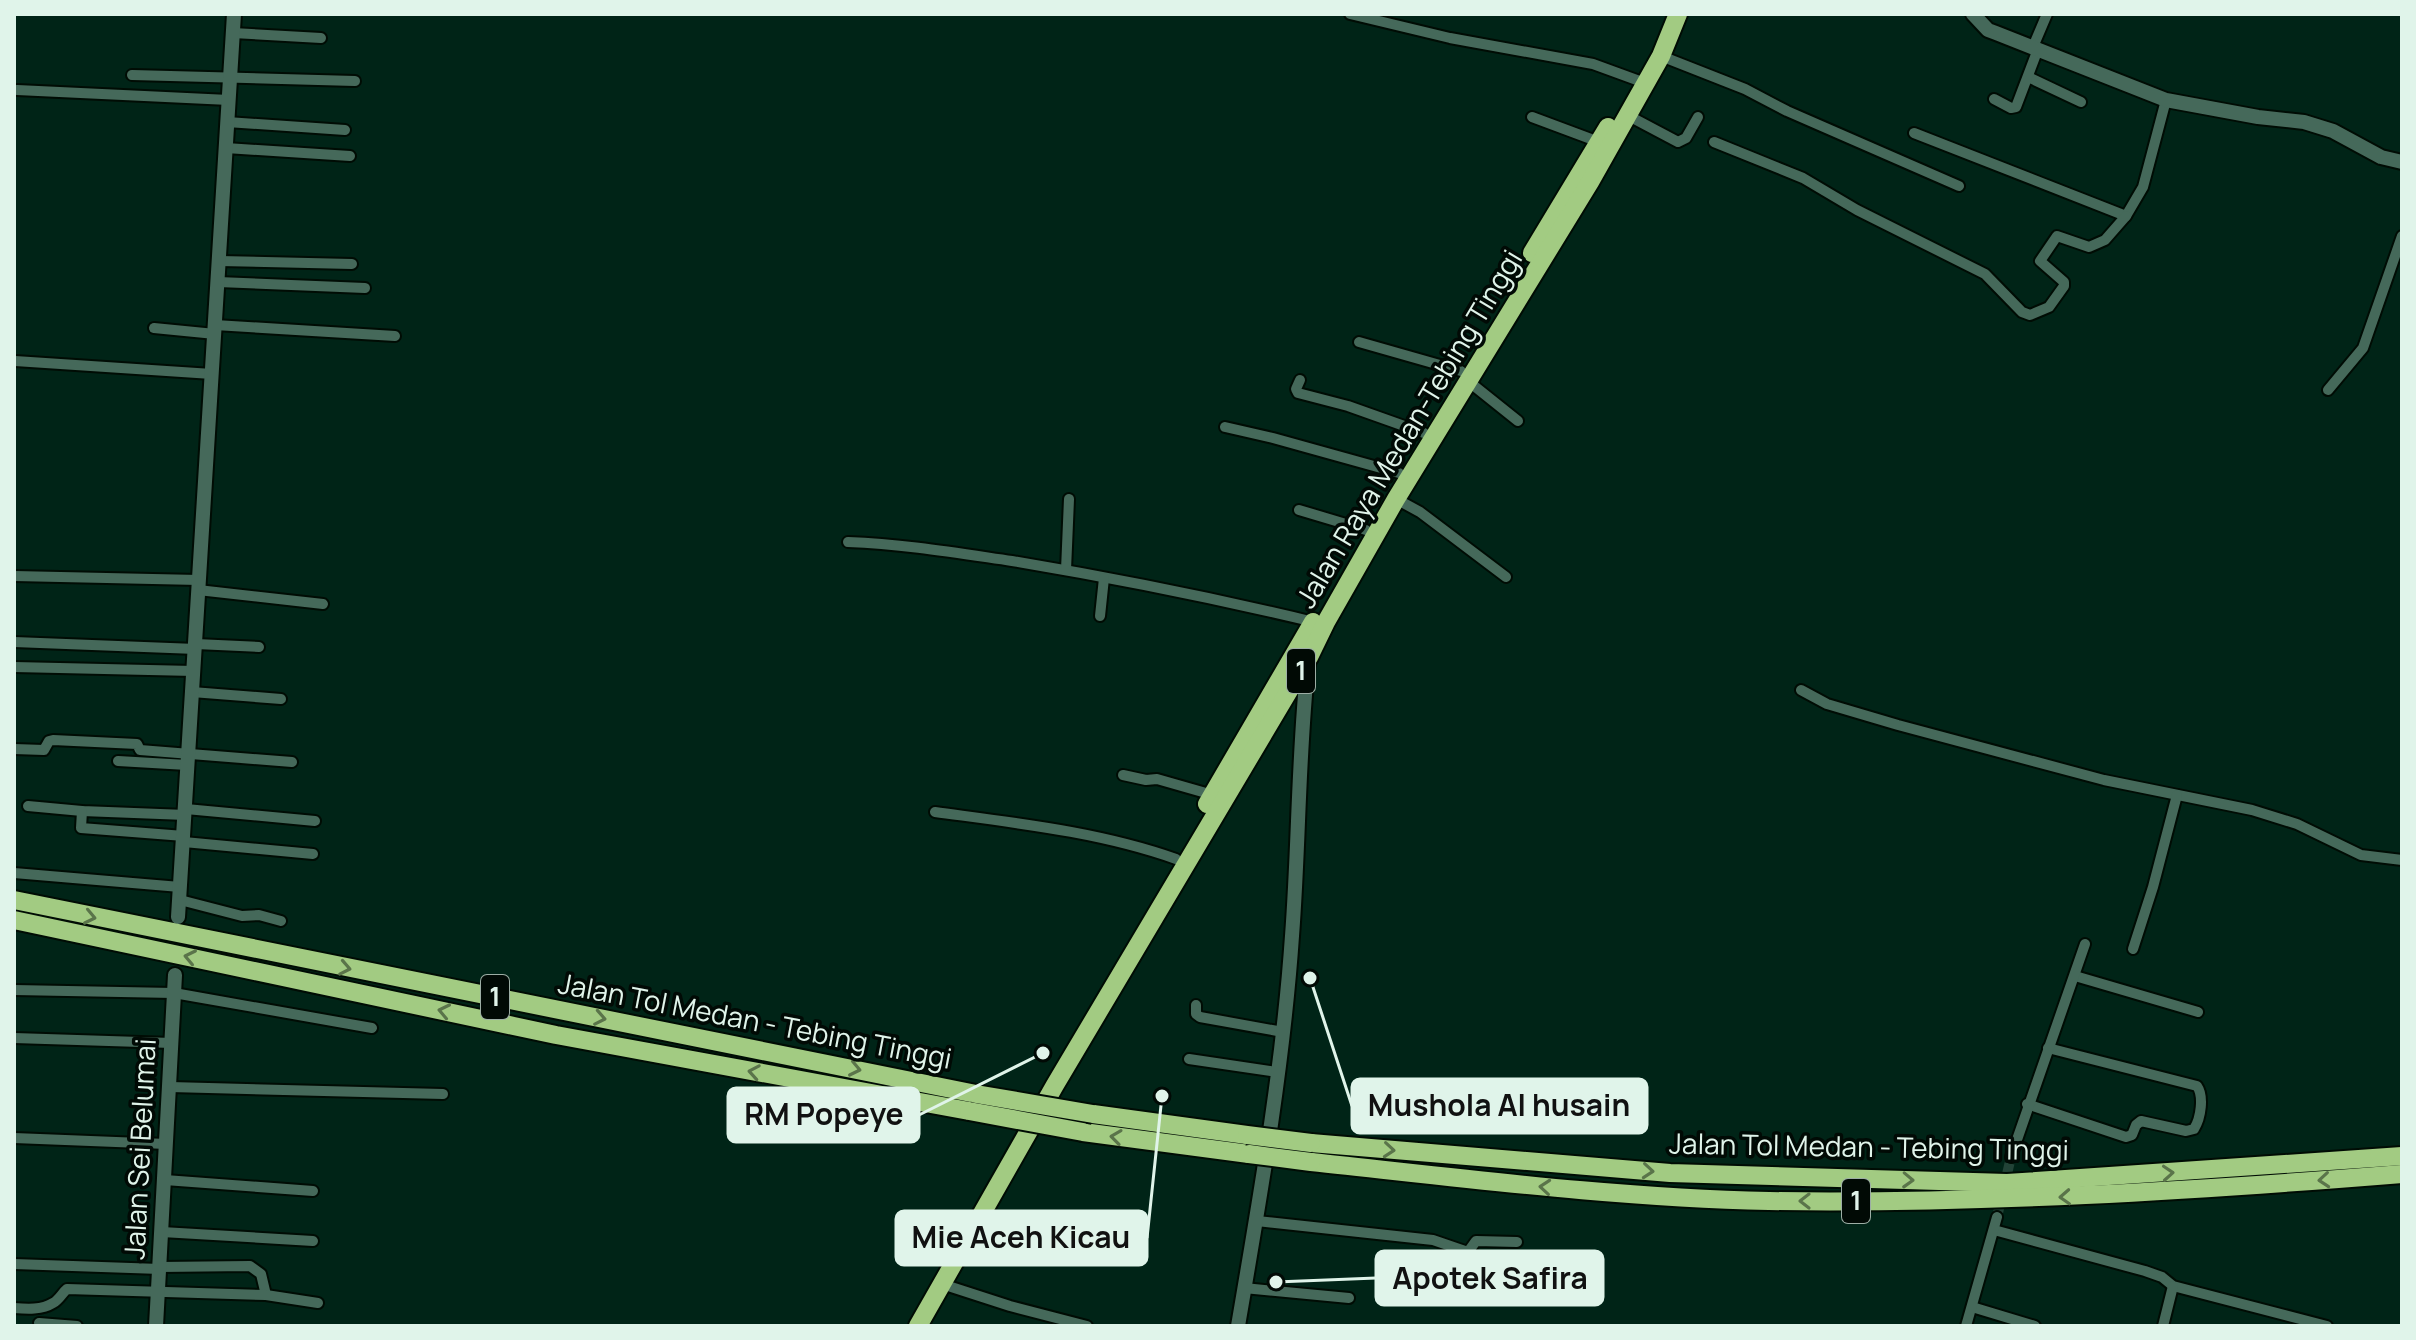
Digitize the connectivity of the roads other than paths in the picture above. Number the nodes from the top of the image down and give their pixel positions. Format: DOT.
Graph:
graph roads {
  1 [pos="234,14"];
  2 [pos="1350,14"];
  3 [pos="1666,14"];
  4 [pos="1678,14"];
  5 [pos="1973,14"];
  6 [pos="2047,14"];
  7 [pos="1369,16"];
  8 [pos="233,33"];
  9 [pos="321,38"];
  10 [pos="2036,48"];
  11 [pos="1661,56"];
  12 [pos="132,75"];
  13 [pos="2028,77"];
  14 [pos="231,78"];
  15 [pos="355,81"];
  16 [pos="1641,81"];
  17 [pos="17,90"];
  18 [pos="1994,99"];
  19 [pos="229,100"];
  20 [pos="2166,100"];
  21 [pos="2081,102"];
  22 [pos="1627,115"];
  23 [pos="1532,117"];
  24 [pos="1698,117"];
  25 [pos="227,122"];
  26 [pos="345,130"];
  27 [pos="1914,133"];
  28 [pos="1599,142"];
  29 [pos="1714,142"];
  30 [pos="226,148"];
  31 [pos="350,156"];
  32 [pos="2402,162"];
  33 [pos="1959,186"];
  34 [pos="2126,216"];
  35 [pos="2402,236"];
  36 [pos="219,261"];
  37 [pos="352,264"];
  38 [pos="218,282"];
  39 [pos="365,288"];
  40 [pos="154,328"];
  41 [pos="215,330"];
  42 [pos="395,336"];
  43 [pos="1359,342"];
  44 [pos="15,361"];
  45 [pos="212,374"];
  46 [pos="1464,376"];
  47 [pos="1300,380"];
  48 [pos="2328,390"];
  49 [pos="1518,421"];
  50 [pos="1225,427"];
  51 [pos="1424,433"];
  52 [pos="1399,473"];
  53 [pos="1069,499"];
  54 [pos="1396,499"];
  55 [pos="1299,510"];
  56 [pos="1366,530"];
  57 [pos="848,542"];
  58 [pos="1066,570"];
  59 [pos="14,576"];
  60 [pos="1506,577"];
  61 [pos="1104,578"];
  62 [pos="199,585"];
  63 [pos="323,604"];
  64 [pos="1100,616"];
  65 [pos="1314,622"];
  66 [pos="14,642"];
  67 [pos="196,646"];
  68 [pos="259,647"];
  69 [pos="1303,653"];
  70 [pos="14,667"];
  71 [pos="194,671"];
  72 [pos="1801,690"];
  73 [pos="192,692"];
  74 [pos="1297,692"];
  75 [pos="281,699"];
  76 [pos="14,749"];
  77 [pos="187,758"];
  78 [pos="118,761"];
  79 [pos="292,762"];
  80 [pos="1123,775"];
  81 [pos="1213,795"];
  82 [pos="2177,795"];
  83 [pos="28,806"];
  84 [pos="82,811"];
  85 [pos="186,812"];
  86 [pos="935,812"];
  87 [pos="315,821"];
  88 [pos="184,839"];
  89 [pos="313,854"];
  90 [pos="1176,859"];
  91 [pos="2402,860"];
  92 [pos="14,873"];
  93 [pos="180,894"];
  94 [pos="14,900"];
  95 [pos="178,917"];
  96 [pos="14,920"];
  97 [pos="281,921"];
  98 [pos="2085,944"];
  99 [pos="2133,949"];
  100 [pos="175,975"];
  101 [pos="2075,976"];
  102 [pos="14,990"];
  103 [pos="174,993"];
  104 [pos="1196,1005"];
  105 [pos="2198,1012"];
  106 [pos="372,1028"];
  107 [pos="1283,1032"];
  108 [pos="14,1038"];
  109 [pos="172,1043"];
  110 [pos="2048,1048"];
  111 [pos="1189,1059"];
  112 [pos="1277,1072"];
  113 [pos="170,1087"];
  114 [pos="443,1094"];
  115 [pos="972,1103"];
  116 [pos="2027,1104"];
  117 [pos="14,1138"];
  118 [pos="167,1144"];
  119 [pos="1311,1152"];
  120 [pos="2402,1156"];
  121 [pos="2011,1157"];
  122 [pos="2402,1174"];
  123 [pos="165,1180"];
  124 [pos="313,1191"];
  125 [pos="1997,1217"];
  126 [pos="1257,1221"];
  127 [pos="1994,1230"];
  128 [pos="162,1232"];
  129 [pos="313,1241"];
  130 [pos="1517,1242"];
  131 [pos="14,1264"];
  132 [pos="160,1268"];
  133 [pos="942,1284"];
  134 [pos="2173,1286"];
  135 [pos="1244,1288"];
  136 [pos="160,1294"];
  137 [pos="266,1295"];
  138 [pos="1349,1298"];
  139 [pos="318,1303"];
  140 [pos="1972,1307"];
  141 [pos="14,1308"];
  142 [pos="39,1323"];
  143 [pos="77,1326"];
  144 [pos="156,1326"];
  145 [pos="906,1326"];
  146 [pos="918,1326"];
  147 [pos="1087,1326"];
  148 [pos="1238,1326"];
  149 [pos="1966,1326"];
  150 [pos="2035,1326"];
  151 [pos="2163,1326"];
  152 [pos="2327,1326"];
  1 -- 8 [label="street"];
  2 -- 7 [label="street"];
  3 -- 16 [label="highway, Jalan Raya Medan-Tebing Tinggi / 1"];
  4 -- 11 [label="highway, Jalan Raya Medan-Tebing Tinggi / 1"];
  5 -- 10 [label="street"];
  6 -- 10 [label="street"];
  7 -- 16 [label="street"];
  8 -- 9 [label="street"];
  8 -- 14 [label="street"];
  10 -- 13 [label="street"];
  10 -- 20 [label="street"];
  11 -- 16 [label="highway, Jalan Raya Medan-Tebing Tinggi / 1"];
  11 -- 33 [label="street"];
  12 -- 14 [label="street"];
  13 -- 18 [label="street"];
  13 -- 21 [label="street"];
  14 -- 15 [label="street"];
  14 -- 19 [label="street"];
  16 -- 22 [label="highway, Jalan Raya Medan-Tebing Tinggi / 1"];
  16 -- 28 [label="highway, Jalan Raya Medan-Tebing Tinggi / 1"];
  17 -- 19 [label="street"];
  19 -- 25 [label="street"];
  20 -- 32 [label="street"];
  20 -- 34 [label="street"];
  22 -- 24 [label="street"];
  22 -- 46 [label="highway, Jalan Raya Medan-Tebing Tinggi / 1"];
  23 -- 28 [label="street"];
  25 -- 26 [label="street"];
  25 -- 30 [label="street"];
  27 -- 34 [label="street"];
  28 -- 46 [label="highway, Jalan Raya Medan-Tebing Tinggi / 1"];
  29 -- 34 [label="street"];
  30 -- 31 [label="street"];
  30 -- 36 [label="street"];
  35 -- 48 [label="street"];
  36 -- 37 [label="street"];
  36 -- 38 [label="street"];
  38 -- 39 [label="street"];
  38 -- 41 [label="street"];
  40 -- 41 [label="street"];
  41 -- 42 [label="street"];
  41 -- 45 [label="street"];
  43 -- 46 [label="street"];
  44 -- 45 [label="street"];
  45 -- 62 [label="street"];
  46 -- 49 [label="street"];
  46 -- 51 [label="highway, Jalan Raya Medan-Tebing Tinggi / 1"];
  46 -- 54 [label="highway, Jalan Raya Medan-Tebing Tinggi / 1"];
  47 -- 51 [label="street"];
  50 -- 52 [label="street"];
  51 -- 52 [label="highway, Jalan Raya Medan-Tebing Tinggi / 1"];
  52 -- 56 [label="highway, Jalan Raya Medan-Tebing Tinggi / 1"];
  53 -- 58 [label="street"];
  54 -- 60 [label="street"];
  54 -- 69 [label="highway, Jalan Raya Medan-Tebing Tinggi / 1"];
  55 -- 56 [label="street"];
  56 -- 65 [label="highway, Jalan Raya Medan-Tebing Tinggi / 1"];
  57 -- 58 [label="street"];
  58 -- 61 [label="street"];
  59 -- 62 [label="street"];
  61 -- 64 [label="street"];
  61 -- 65 [label="street"];
  62 -- 63 [label="street"];
  62 -- 67 [label="street"];
  65 -- 69 [label="highway, Jalan Raya Medan-Tebing Tinggi / 1"];
  66 -- 67 [label="street"];
  67 -- 68 [label="street"];
  67 -- 71 [label="street"];
  69 -- 74 [label="highway, Jalan Raya Medan-Tebing Tinggi / 1"];
  69 -- 81 [label="highway, Jalan Raya Medan-Tebing Tinggi / 1"];
  70 -- 71 [label="street"];
  71 -- 73 [label="street"];
  72 -- 82 [label="street"];
  73 -- 75 [label="street"];
  73 -- 77 [label="street"];
  74 -- 107 [label="street"];
  74 -- 133 [label="highway, Jalan Raya Medan-Tebing Tinggi / 1"];
  76 -- 77 [label="street"];
  77 -- 78 [label="street"];
  77 -- 79 [label="street"];
  77 -- 85 [label="street"];
  80 -- 81 [label="street"];
  81 -- 90 [label="highway, Jalan Raya Medan-Tebing Tinggi / 1"];
  82 -- 91 [label="street"];
  82 -- 99 [label="street"];
  83 -- 84 [label="street"];
  84 -- 85 [label="street"];
  84 -- 88 [label="street"];
  85 -- 87 [label="street"];
  85 -- 88 [label="street"];
  86 -- 90 [label="street"];
  88 -- 89 [label="street"];
  88 -- 93 [label="street"];
  90 -- 145 [label="highway, Jalan Raya Medan-Tebing Tinggi / 1"];
  92 -- 93 [label="street"];
  93 -- 95 [label="street"];
  93 -- 97 [label="street"];
  94 -- 115 [label="highway, Jalan Tol Medan - Tebing Tinggi / 1, one-way"];
  115 -- 96 [label="highway, Jalan Tol Medan - Tebing Tinggi / 1, one-way"];
  98 -- 101 [label="street"];
  100 -- 103 [label="street, Jalan Sei Belumai"];
  101 -- 105 [label="street"];
  101 -- 110 [label="street"];
  102 -- 103 [label="street"];
  103 -- 106 [label="street"];
  103 -- 109 [label="street, Jalan Sei Belumai"];
  104 -- 107 [label="street"];
  107 -- 112 [label="street"];
  108 -- 109 [label="street"];
  109 -- 113 [label="street, Jalan Sei Belumai"];
  110 -- 116 [label="street"];
  110 -- 116 [label="street"];
  111 -- 112 [label="street"];
  112 -- 126 [label="street"];
  113 -- 114 [label="street"];
  113 -- 118 [label="street, Jalan Sei Belumai"];
  115 -- 119 [label="highway, Jalan Tol Medan - Tebing Tinggi / 1, bridge"];
  119 -- 115 [label="highway, 1, one-way, bridge"];
  116 -- 121 [label="street"];
  117 -- 118 [label="street"];
  118 -- 123 [label="street, Jalan Sei Belumai"];
  119 -- 120 [label="highway, Jalan Tol Medan - Tebing Tinggi / 1, one-way"];
  122 -- 119 [label="highway, 1, one-way"];
  123 -- 124 [label="street"];
  123 -- 128 [label="street, Jalan Sei Belumai"];
  125 -- 127 [label="street"];
  126 -- 130 [label="street"];
  126 -- 135 [label="street"];
  127 -- 134 [label="street"];
  127 -- 140 [label="street"];
  128 -- 129 [label="street"];
  128 -- 132 [label="street, Jalan Sei Belumai"];
  131 -- 132 [label="street"];
  132 -- 136 [label="street, Jalan Sei Belumai"];
  132 -- 137 [label="street"];
  133 -- 146 [label="highway, Jalan Raya Medan-Tebing Tinggi / 1"];
  133 -- 147 [label="street"];
  134 -- 151 [label="street"];
  134 -- 152 [label="street"];
  135 -- 138 [label="street"];
  135 -- 148 [label="street"];
  136 -- 137 [label="street"];
  136 -- 141 [label="street"];
  136 -- 144 [label="street, Jalan Sei Belumai"];
  137 -- 139 [label="street"];
  140 -- 149 [label="street"];
  140 -- 150 [label="street"];
  142 -- 143 [label="street"];
}
